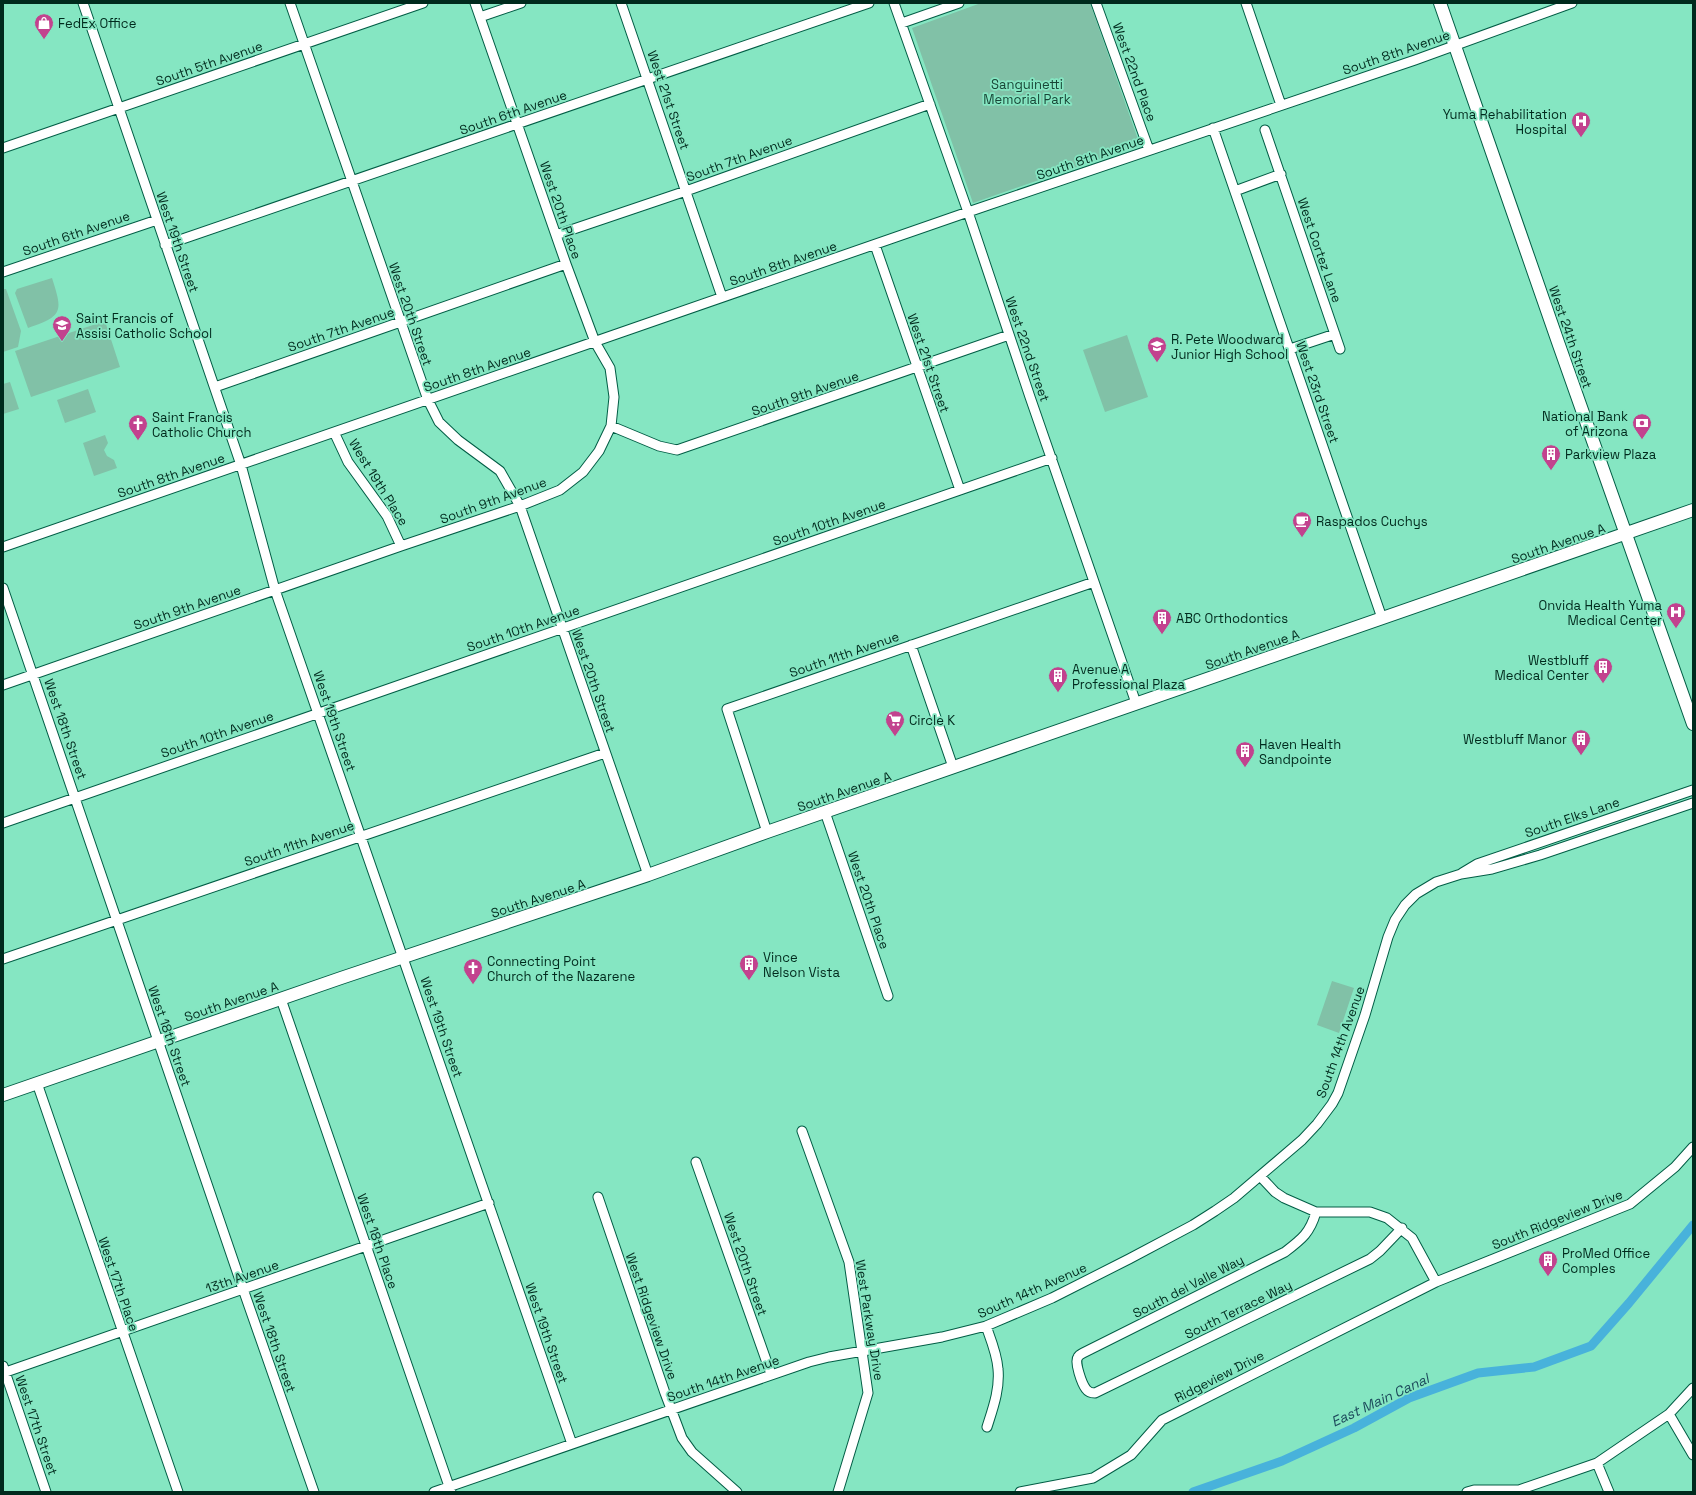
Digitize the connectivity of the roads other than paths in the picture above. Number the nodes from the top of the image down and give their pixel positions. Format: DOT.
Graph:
graph roads {
  1 [pos="83,3"];
  2 [pos="290,3"];
  3 [pos="423,3"];
  4 [pos="475,3"];
  5 [pos="521,3"];
  6 [pos="621,3"];
  7 [pos="870,3"];
  8 [pos="894,3"];
  9 [pos="959,3"];
  10 [pos="1096,3"];
  11 [pos="1246,3"];
  12 [pos="1440,3"];
  13 [pos="1572,3"];
  14 [pos="480,17"];
  15 [pos="902,23"];
  16 [pos="304,44"];
  17 [pos="1455,46"];
  18 [pos="648,80"];
  19 [pos="930,104"];
  20 [pos="1281,105"];
  21 [pos="118,108"];
  22 [pos="517,124"];
  23 [pos="1213,128"];
  24 [pos="1266,130"];
  25 [pos="3,148"];
  26 [pos="1149,150"];
  27 [pos="1281,174"];
  28 [pos="352,180"];
  29 [pos="686,191"];
  30 [pos="1235,191"];
  31 [pos="968,212"];
  32 [pos="157,220"];
  33 [pos="556,234"];
  34 [pos="875,244"];
  35 [pos="165,245"];
  36 [pos="566,264"];
  37 [pos="3,272"];
  38 [pos="722,297"];
  39 [pos="401,322"];
  40 [pos="1335,334"];
  41 [pos="1009,335"];
  42 [pos="595,342"];
  43 [pos="1340,349"];
  44 [pos="1290,350"];
  45 [pos="917,368"];
  46 [pos="215,386"];
  47 [pos="428,400"];
  48 [pos="611,426"];
  49 [pos="334,432"];
  50 [pos="1052,458"];
  51 [pos="241,465"];
  52 [pos="960,490"];
  53 [pos="520,506"];
  54 [pos="1693,510"];
  55 [pos="1626,534"];
  56 [pos="401,546"];
  57 [pos="3,547"];
  58 [pos="1094,582"];
  59 [pos="3,588"];
  60 [pos="275,590"];
  61 [pos="1382,618"];
  62 [pos="562,629"];
  63 [pos="911,645"];
  64 [pos="33,674"];
  65 [pos="3,684"];
  66 [pos="1136,703"];
  67 [pos="318,713"];
  68 [pos="1693,724"];
  69 [pos="605,753"];
  70 [pos="953,767"];
  71 [pos="1693,790"];
  72 [pos="76,798"];
  73 [pos="1693,803"];
  74 [pos="826,812"];
  75 [pos="3,823"];
  76 [pos="768,832"];
  77 [pos="361,836"];
  78 [pos="1461,874"];
  79 [pos="648,875"];
  80 [pos="1416,894"];
  81 [pos="117,919"];
  82 [pos="404,957"];
  83 [pos="3,959"];
  84 [pos="888,996"];
  85 [pos="281,998"];
  86 [pos="158,1042"];
  87 [pos="37,1083"];
  88 [pos="3,1095"];
  89 [pos="802,1131"];
  90 [pos="1693,1147"];
  91 [pos="696,1162"];
  92 [pos="1260,1176"];
  93 [pos="598,1196"];
  94 [pos="489,1203"];
  95 [pos="1316,1212"];
  96 [pos="1402,1228"];
  97 [pos="366,1246"];
  98 [pos="1436,1282"];
  99 [pos="242,1289"];
  100 [pos="986,1326"];
  101 [pos="122,1332"];
  102 [pos="862,1351"];
  103 [pos="4,1371"];
  104 [pos="771,1374"];
  105 [pos="1082,1382"];
  106 [pos="1693,1388"];
  107 [pos="671,1410"];
  108 [pos="1669,1414"];
  109 [pos="987,1427"];
  110 [pos="572,1444"];
  111 [pos="1693,1456"];
  112 [pos="1598,1463"];
  113 [pos="450,1489"];
  114 [pos="1520,1491"];
  115 [pos="46,1492"];
  116 [pos="178,1492"];
  117 [pos="314,1492"];
  118 [pos="434,1492"];
  119 [pos="737,1492"];
  120 [pos="838,1492"];
  121 [pos="1020,1492"];
  122 [pos="1467,1492"];
  123 [pos="1609,1492"];
  1 -- 21 [label="street, West 19th Street"];
  2 -- 16 [label="street, West 20th Street"];
  3 -- 16 [label="street, South 5th Avenue"];
  4 -- 14 [label="street, West 20th Place"];
  5 -- 14 [label="street"];
  6 -- 18 [label="street, West 21st Street"];
  7 -- 18 [label="street, South 6th Avenue"];
  8 -- 15 [label="street, West 22nd Street"];
  9 -- 15 [label="street"];
  10 -- 26 [label="street, West 22nd Place"];
  11 -- 20 [label="street"];
  12 -- 17 [label="main road, West 24th Street"];
  13 -- 17 [label="street, South 8th Avenue"];
  14 -- 22 [label="street, West 20th Place"];
  15 -- 19 [label="street, West 22nd Street"];
  16 -- 21 [label="street, South 5th Avenue"];
  16 -- 28 [label="street, West 20th Street"];
  17 -- 20 [label="street, South 8th Avenue"];
  17 -- 55 [label="main road, West 24th Street"];
  18 -- 22 [label="street, South 6th Avenue"];
  18 -- 29 [label="street, West 21st Street"];
  19 -- 29 [label="street, South 7th Avenue"];
  19 -- 31 [label="street, West 22nd Street"];
  20 -- 23 [label="street, South 8th Avenue"];
  21 -- 25 [label="street, South 5th Avenue"];
  21 -- 32 [label="street, West 19th Street"];
  22 -- 28 [label="street, South 6th Avenue"];
  22 -- 33 [label="street, West 20th Place"];
  23 -- 26 [label="street, South 8th Avenue"];
  23 -- 30 [label="street, West 23rd Street"];
  24 -- 27 [label="street, West Cortez Lane"];
  26 -- 31 [label="street, South 8th Avenue"];
  27 -- 30 [label="street"];
  27 -- 40 [label="street, West Cortez Lane"];
  28 -- 35 [label="street, South 6th Avenue"];
  28 -- 39 [label="street, West 20th Street"];
  29 -- 33 [label="street, South 7th Avenue"];
  29 -- 38 [label="street, West 21st Street"];
  30 -- 44 [label="street, West 23rd Street"];
  31 -- 34 [label="street, South 8th Avenue"];
  31 -- 41 [label="street, West 22nd Street"];
  32 -- 35 [label="street, West 19th Street"];
  32 -- 37 [label="street, South 6th Avenue"];
  33 -- 36 [label="street, West 20th Place"];
  34 -- 38 [label="street, South 8th Avenue"];
  34 -- 45 [label="street, West 21st Street"];
  35 -- 46 [label="street, West 19th Street"];
  36 -- 39 [label="street, South 7th Avenue"];
  36 -- 42 [label="street, West 20th Place"];
  38 -- 42 [label="street, South 8th Avenue"];
  39 -- 46 [label="street, South 7th Avenue"];
  39 -- 47 [label="street, West 20th Street"];
  40 -- 43 [label="street, West Cortez Lane"];
  40 -- 44 [label="street"];
  41 -- 45 [label="street, South 9th Avenue"];
  41 -- 50 [label="street, West 22nd Street"];
  42 -- 47 [label="street, South 8th Avenue"];
  42 -- 48 [label="street, West 20th Place"];
  44 -- 61 [label="street, West 23rd Street"];
  45 -- 48 [label="street, South 9th Avenue"];
  45 -- 52 [label="street, West 21st Street"];
  46 -- 51 [label="street, West 19th Street"];
  47 -- 49 [label="street, South 8th Avenue"];
  47 -- 53 [label="street, West 20th Street"];
  48 -- 53 [label="street, South 9th Avenue"];
  49 -- 51 [label="street, South 8th Avenue"];
  49 -- 56 [label="street, West 19th Place"];
  50 -- 52 [label="street, South 10th Avenue"];
  50 -- 58 [label="street, West 22nd Street"];
  51 -- 57 [label="street, South 8th Avenue"];
  51 -- 60 [label="street, West 19th Street"];
  52 -- 62 [label="street, South 10th Avenue"];
  53 -- 56 [label="street, South 9th Avenue"];
  53 -- 62 [label="street, West 20th Street"];
  54 -- 55 [label="main road, South Avenue A"];
  55 -- 61 [label="main road, South Avenue A"];
  55 -- 68 [label="main road, West 24th Street"];
  56 -- 60 [label="street, South 9th Avenue"];
  58 -- 63 [label="street, South 11th Avenue"];
  58 -- 66 [label="street, West 22nd Street"];
  59 -- 64 [label="street, West 18th Street"];
  60 -- 64 [label="street, South 9th Avenue"];
  60 -- 67 [label="street, West 19th Street"];
  61 -- 66 [label="main road, South Avenue A"];
  62 -- 67 [label="street, South 10th Avenue"];
  62 -- 69 [label="street, West 20th Street"];
  63 -- 70 [label="street"];
  63 -- 76 [label="street, South 11th Avenue"];
  64 -- 65 [label="street, South 9th Avenue"];
  64 -- 72 [label="street, West 18th Street"];
  66 -- 70 [label="main road, South Avenue A"];
  67 -- 72 [label="street, South 10th Avenue"];
  67 -- 77 [label="street, West 19th Street"];
  69 -- 77 [label="street, South 11th Avenue"];
  69 -- 79 [label="street, West 20th Street"];
  70 -- 74 [label="main road, South Avenue A"];
  71 -- 78 [label="street, South Elks Lane"];
  72 -- 75 [label="street, South 10th Avenue"];
  72 -- 81 [label="street, West 18th Street"];
  73 -- 78 [label="street, South Elks Lane"];
  74 -- 76 [label="main road, South Avenue A"];
  74 -- 84 [label="street, West 20th Place"];
  76 -- 79 [label="main road, South Avenue A"];
  77 -- 81 [label="street, South 11th Avenue"];
  77 -- 82 [label="street, West 19th Street"];
  78 -- 80 [label="street, South Elks Lane"];
  79 -- 82 [label="main road, South Avenue A"];
  80 -- 92 [label="street, South 14th Avenue"];
  81 -- 83 [label="street, South 11th Avenue"];
  81 -- 86 [label="street, West 18th Street"];
  82 -- 85 [label="main road, South Avenue A"];
  82 -- 94 [label="street, West 19th Street"];
  85 -- 86 [label="main road, South Avenue A"];
  85 -- 97 [label="street, West 18th Place"];
  86 -- 87 [label="main road, South Avenue A"];
  86 -- 99 [label="street, West 18th Street"];
  87 -- 88 [label="main road, South Avenue A"];
  87 -- 101 [label="street, West 17th Place"];
  89 -- 102 [label="street, West Parkway Drive"];
  90 -- 98 [label="street, South Ridgeview Drive"];
  91 -- 104 [label="street, West 20th Street"];
  92 -- 95 [label="street"];
  92 -- 100 [label="street, South 14th Avenue"];
  93 -- 107 [label="street, West Ridgeview Drive"];
  94 -- 97 [label="street, 13th Avenue"];
  94 -- 110 [label="street, West 19th Street"];
  95 -- 96 [label="street"];
  95 -- 105 [label="street, South del Valle Way"];
  96 -- 98 [label="street"];
  96 -- 105 [label="street, South Terrace Way"];
  97 -- 99 [label="street, 13th Avenue"];
  97 -- 113 [label="street, West 18th Place"];
  98 -- 121 [label="street, Ridgeview Drive"];
  99 -- 101 [label="street, 13th Avenue"];
  99 -- 117 [label="street, West 18th Street"];
  100 -- 102 [label="street, South 14th Avenue"];
  100 -- 109 [label="street"];
  101 -- 103 [label="street, 13th Avenue"];
  101 -- 116 [label="street, West 17th Place"];
  102 -- 104 [label="street, South 14th Avenue"];
  102 -- 120 [label="street, West Parkway Drive"];
  103 -- 115 [label="street, West 17th Street"];
  104 -- 107 [label="street, South 14th Avenue"];
  106 -- 108 [label="street"];
  107 -- 110 [label="street, South 14th Avenue"];
  107 -- 119 [label="street, West Ridgeview Drive"];
  108 -- 111 [label="street"];
  108 -- 112 [label="street"];
  110 -- 113 [label="street, South 14th Avenue"];
  112 -- 114 [label="street"];
  112 -- 123 [label="street"];
  113 -- 118 [label="street, South 14th Avenue"];
  114 -- 122 [label="street"];
}
